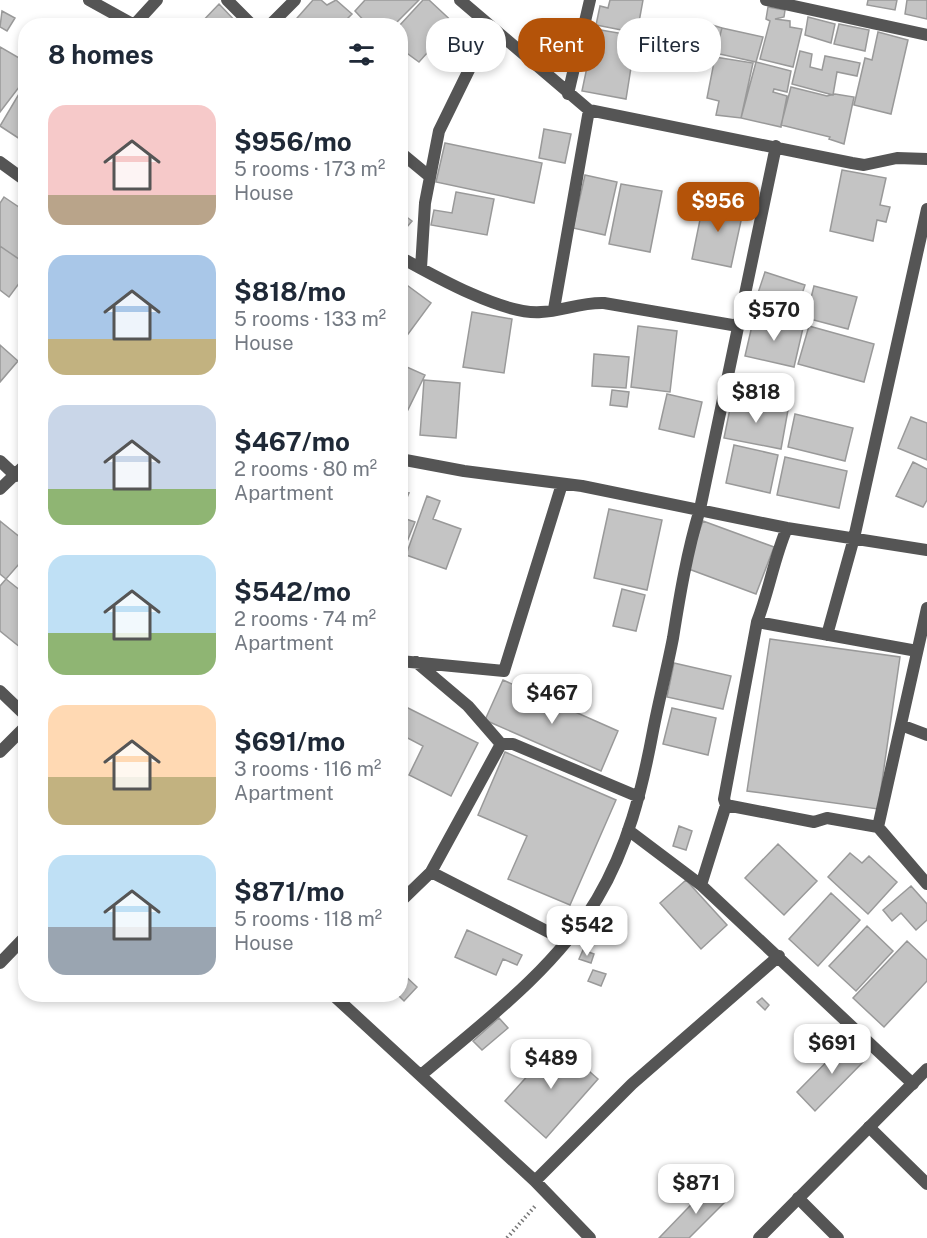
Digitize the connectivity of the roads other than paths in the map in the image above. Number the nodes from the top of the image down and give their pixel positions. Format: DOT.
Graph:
graph roads {
  1 [pos="89,0"];
  2 [pos="157,0"];
  3 [pos="228,0"];
  4 [pos="295,0"];
  5 [pos="460,0"];
  6 [pos="590,0"];
  7 [pos="766,0"];
  8 [pos="788,3"];
  9 [pos="122,18"];
  10 [pos="141,18"];
  11 [pos="245,18"];
  12 [pos="277,18"];
  13 [pos="480,18"];
  14 [pos="927,35"];
  15 [pos="506,41"];
  16 [pos="468,72"];
  17 [pos="568,94"];
  18 [pos="589,110"];
  19 [pos="776,147"];
  20 [pos="408,159"];
  21 [pos="927,159"];
  22 [pos="2,166"];
  23 [pos="429,176"];
  24 [pos="18,177"];
  25 [pos="927,209"];
  26 [pos="408,261"];
  27 [pos="421,268"];
  28 [pos="554,309"];
  29 [pos="738,326"];
  30 [pos="408,460"];
  31 [pos="0,461"];
  32 [pos="18,474"];
  33 [pos="16,476"];
  34 [pos="562,484"];
  35 [pos="0,489"];
  36 [pos="700,509"];
  37 [pos="787,528"];
  38 [pos="854,538"];
  39 [pos="927,550"];
  40 [pos="927,608"];
  41 [pos="758,622"];
  42 [pos="826,635"];
  43 [pos="917,651"];
  44 [pos="408,662"];
  45 [pos="416,662"];
  46 [pos="0,691"];
  47 [pos="18,708"];
  48 [pos="901,724"];
  49 [pos="18,734"];
  50 [pos="927,735"];
  51 [pos="501,744"];
  52 [pos="0,752"];
  53 [pos="639,797"];
  54 [pos="726,805"];
  55 [pos="878,826"];
  56 [pos="628,830"];
  57 [pos="431,872"];
  58 [pos="927,884"];
  59 [pos="701,885"];
  60 [pos="408,894"];
  61 [pos="566,941"];
  62 [pos="18,944"];
  63 [pos="779,956"];
  64 [pos="0,963"];
  65 [pos="341,1002"];
  66 [pos="927,1069"];
  67 [pos="421,1075"];
  68 [pos="913,1084"];
  69 [pos="869,1127"];
  70 [pos="534,1181"];
  71 [pos="927,1184"];
  72 [pos="798,1198"];
  73 [pos="590,1238"];
  74 [pos="759,1238"];
  75 [pos="838,1238"];
  1 -- 9 [label="street"];
  2 -- 10 [label="street"];
  3 -- 11 [label="street"];
  4 -- 12 [label="street"];
  5 -- 13 [label="street"];
  6 -- 17 [label="street"];
  7 -- 8 [label="street"];
  8 -- 14 [label="street"];
  15 -- 17 [label="street"];
  16 -- 23 [label="street"];
  17 -- 18 [label="street"];
  18 -- 19 [label="street"];
  18 -- 28 [label="street"];
  19 -- 21 [label="street"];
  19 -- 29 [label="street"];
  20 -- 23 [label="street"];
  22 -- 24 [label="street"];
  23 -- 27 [label="street"];
  25 -- 38 [label="street"];
  26 -- 27 [label="street"];
  27 -- 28 [label="street"];
  28 -- 29 [label="street"];
  29 -- 36 [label="street"];
  30 -- 34 [label="street"];
  31 -- 33 [label="street"];
  32 -- 33 [label="street"];
  33 -- 35 [label="street"];
  34 -- 36 [label="street"];
  34 -- 45 [label="street"];
  36 -- 37 [label="street"];
  36 -- 53 [label="street"];
  37 -- 38 [label="street"];
  37 -- 41 [label="street"];
  38 -- 39 [label="street"];
  38 -- 42 [label="street"];
  40 -- 43 [label="street"];
  41 -- 42 [label="street"];
  41 -- 54 [label="street"];
  42 -- 43 [label="street"];
  43 -- 48 [label="street"];
  44 -- 45 [label="street"];
  45 -- 51 [label="street"];
  46 -- 47 [label="street"];
  48 -- 50 [label="street"];
  48 -- 55 [label="street"];
  49 -- 52 [label="street"];
  51 -- 53 [label="street"];
  51 -- 57 [label="street"];
  53 -- 56 [label="street"];
  54 -- 55 [label="street"];
  54 -- 59 [label="street"];
  55 -- 58 [label="street"];
  56 -- 59 [label="street"];
  56 -- 61 [label="street"];
  57 -- 60 [label="street"];
  57 -- 61 [label="street"];
  59 -- 63 [label="street"];
  61 -- 67 [label="street"];
  62 -- 64 [label="street"];
  63 -- 68 [label="street"];
  63 -- 70 [label="street"];
  65 -- 67 [label="street"];
  66 -- 68 [label="street"];
  67 -- 70 [label="street"];
  68 -- 69 [label="street"];
  69 -- 71 [label="street"];
  69 -- 72 [label="street"];
  70 -- 73 [label="street"];
  72 -- 74 [label="street"];
  72 -- 75 [label="street"];
}
